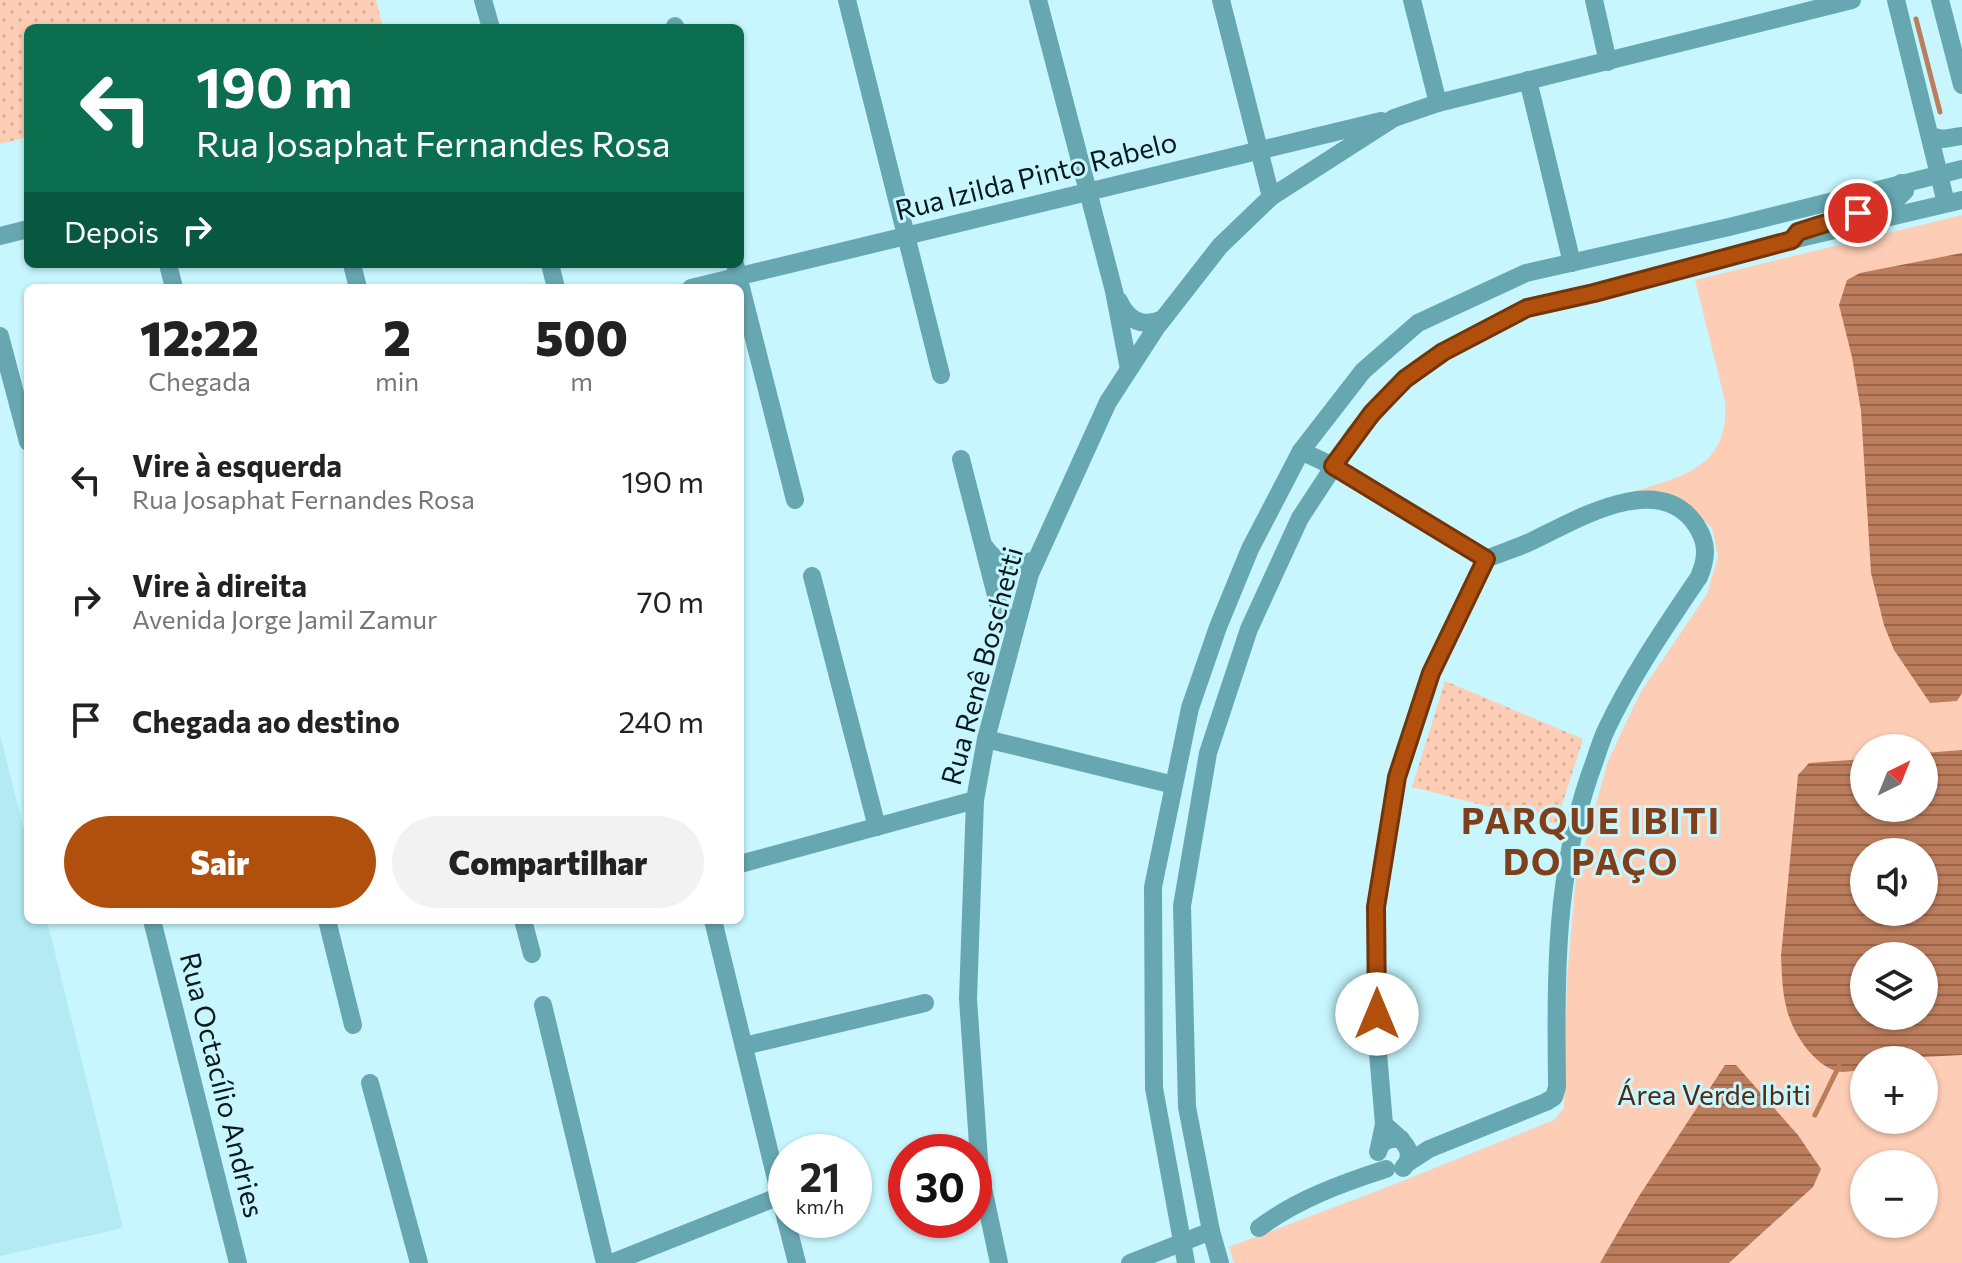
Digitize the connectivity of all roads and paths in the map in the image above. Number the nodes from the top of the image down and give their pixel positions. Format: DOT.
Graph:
graph roads {
  1 [pos="483,0"];
  2 [pos="847,0"];
  3 [pos="1038,0"];
  4 [pos="1221,0"];
  5 [pos="1412,0"];
  6 [pos="1594,0"];
  7 [pos="1852,0"];
  8 [pos="1896,0"];
  9 [pos="1940,0"];
  10 [pos="1784,9"];
  11 [pos="490,24"];
  12 [pos="1608,62"];
  13 [pos="1528,80"];
  14 [pos="1962,85"];
  15 [pos="1438,103"];
  16 [pos="1394,118"];
  17 [pos="1930,136"];
  18 [pos="1962,136"];
  19 [pos="1259,150"];
  20 [pos="1962,169"];
  21 [pos="1940,174"];
  22 [pos="1901,183"];
  23 [pos="1088,192"];
  24 [pos="1271,197"];
  25 [pos="1954,202"];
  26 [pos="24,230"];
  27 [pos="0,236"];
  28 [pos="906,236"];
  29 [pos="1792,240"];
  30 [pos="1572,263"];
  31 [pos="736,270"];
  32 [pos="701,284"];
  33 [pos="1114,291"];
  34 [pos="744,301"];
  35 [pos="1163,319"];
  36 [pos="0,336"];
  37 [pos="1129,369"];
  38 [pos="941,375"];
  39 [pos="24,427"];
  40 [pos="1301,451"];
  41 [pos="961,459"];
  42 [pos="1333,466"];
  43 [pos="1280,488"];
  44 [pos="795,500"];
  45 [pos="1309,504"];
  46 [pos="1264,518"];
  47 [pos="1293,533"];
  48 [pos="982,541"];
  49 [pos="1486,559"];
  50 [pos="1036,560"];
  51 [pos="812,576"];
  52 [pos="1016,624"];
  53 [pos="986,739"];
  54 [pos="1174,785"];
  55 [pos="975,800"];
  56 [pos="877,827"];
  57 [pos="744,863"];
  58 [pos="153,924"];
  59 [pos="328,924"];
  60 [pos="524,924"];
  61 [pos="714,924"];
  62 [pos="532,954"];
  63 [pos="925,1003"];
  64 [pos="543,1005"];
  65 [pos="353,1025"];
  66 [pos="744,1046"];
  67 [pos="370,1083"];
  68 [pos="1384,1124"];
  69 [pos="768,1146"];
  70 [pos="1406,1149"];
  71 [pos="1381,1158"];
  72 [pos="1203,1191"];
  73 [pos="1174,1197"];
  74 [pos="768,1201"];
  75 [pos="1259,1228"];
  76 [pos="1211,1231"];
  77 [pos="791,1238"];
  78 [pos="1182,1242"];
  79 [pos="1154,1259"];
  80 [pos="1217,1262"];
  81 [pos="238,1263"];
  82 [pos="419,1263"];
  83 [pos="608,1263"];
  84 [pos="797,1263"];
  85 [pos="999,1263"];
  86 [pos="1130,1263"];
  87 [pos="1186,1263"];
  1 -- 11 [label="street"];
  2 -- 28 [label="street"];
  3 -- 23 [label="street"];
  4 -- 19 [label="street"];
  5 -- 15 [label="street"];
  6 -- 12 [label="street"];
  7 -- 10 [label="street, Rua Renê Boschetti"];
  8 -- 17 [label="street"];
  9 -- 14 [label="street"];
  10 -- 12 [label="street, Rua Renê Boschetti"];
  12 -- 13 [label="street, Rua Renê Boschetti"];
  13 -- 15 [label="street, Rua Renê Boschetti"];
  13 -- 30 [label="street"];
  15 -- 16 [label="street, Rua Renê Boschetti"];
  16 -- 19 [label="street, Rua Izilda Pinto Rabelo"];
  16 -- 24 [label="street, Rua Renê Boschetti"];
  17 -- 18 [label="street"];
  17 -- 21 [label="street"];
  19 -- 23 [label="street, Rua Izilda Pinto Rabelo"];
  19 -- 24 [label="street"];
  20 -- 21 [label="street"];
  21 -- 22 [label="street"];
  21 -- 25 [label="street"];
  22 -- 29 [label="street"];
  22 -- 30 [label="street"];
  23 -- 28 [label="street, Rua Izilda Pinto Rabelo"];
  23 -- 33 [label="street"];
  24 -- 35 [label="street, Rua Renê Boschetti"];
  25 -- 29 [label="street"];
  26 -- 27 [label="street"];
  28 -- 31 [label="street, Rua Izilda Pinto Rabelo"];
  28 -- 38 [label="street"];
  29 -- 42 [label="street"];
  30 -- 40 [label="street"];
  31 -- 32 [label="street, Rua Izilda Pinto Rabelo"];
  33 -- 35 [label="street"];
  33 -- 37 [label="street"];
  34 -- 44 [label="street"];
  35 -- 37 [label="street, Rua Renê Boschetti"];
  36 -- 39 [label="street"];
  37 -- 50 [label="street, Rua Renê Boschetti"];
  40 -- 42 [label="street"];
  40 -- 43 [label="street"];
  41 -- 48 [label="street"];
  42 -- 45 [label="street"];
  42 -- 49 [label="street"];
  43 -- 45 [label="street"];
  43 -- 46 [label="street"];
  45 -- 47 [label="street"];
  46 -- 47 [label="street"];
  46 -- 54 [label="street"];
  47 -- 72 [label="street"];
  48 -- 50 [label="street"];
  48 -- 52 [label="street"];
  49 -- 68 [label="street"];
  49 -- 70 [label="street"];
  50 -- 52 [label="street, Rua Renê Boschetti"];
  51 -- 56 [label="street"];
  52 -- 53 [label="street, Rua Renê Boschetti"];
  53 -- 54 [label="street"];
  53 -- 55 [label="street, Rua Renê Boschetti"];
  54 -- 73 [label="street"];
  55 -- 56 [label="street"];
  55 -- 85 [label="street, Rua Renê Boschetti"];
  56 -- 57 [label="street"];
  58 -- 81 [label="street, Rua Octacílio Andries"];
  59 -- 65 [label="street"];
  60 -- 62 [label="street"];
  61 -- 66 [label="street"];
  63 -- 66 [label="street"];
  64 -- 83 [label="street"];
  66 -- 69 [label="street"];
  67 -- 82 [label="street"];
  68 -- 70 [label="street"];
  68 -- 71 [label="street"];
  70 -- 71 [label="street"];
  70 -- 71 [label="street"];
  71 -- 75 [label="street"];
  72 -- 73 [label="street"];
  72 -- 76 [label="street"];
  73 -- 78 [label="street"];
  74 -- 83 [label="street"];
  76 -- 78 [label="street"];
  76 -- 80 [label="street"];
  77 -- 84 [label="street"];
  78 -- 79 [label="street"];
  78 -- 87 [label="street"];
  79 -- 86 [label="street"];
}
